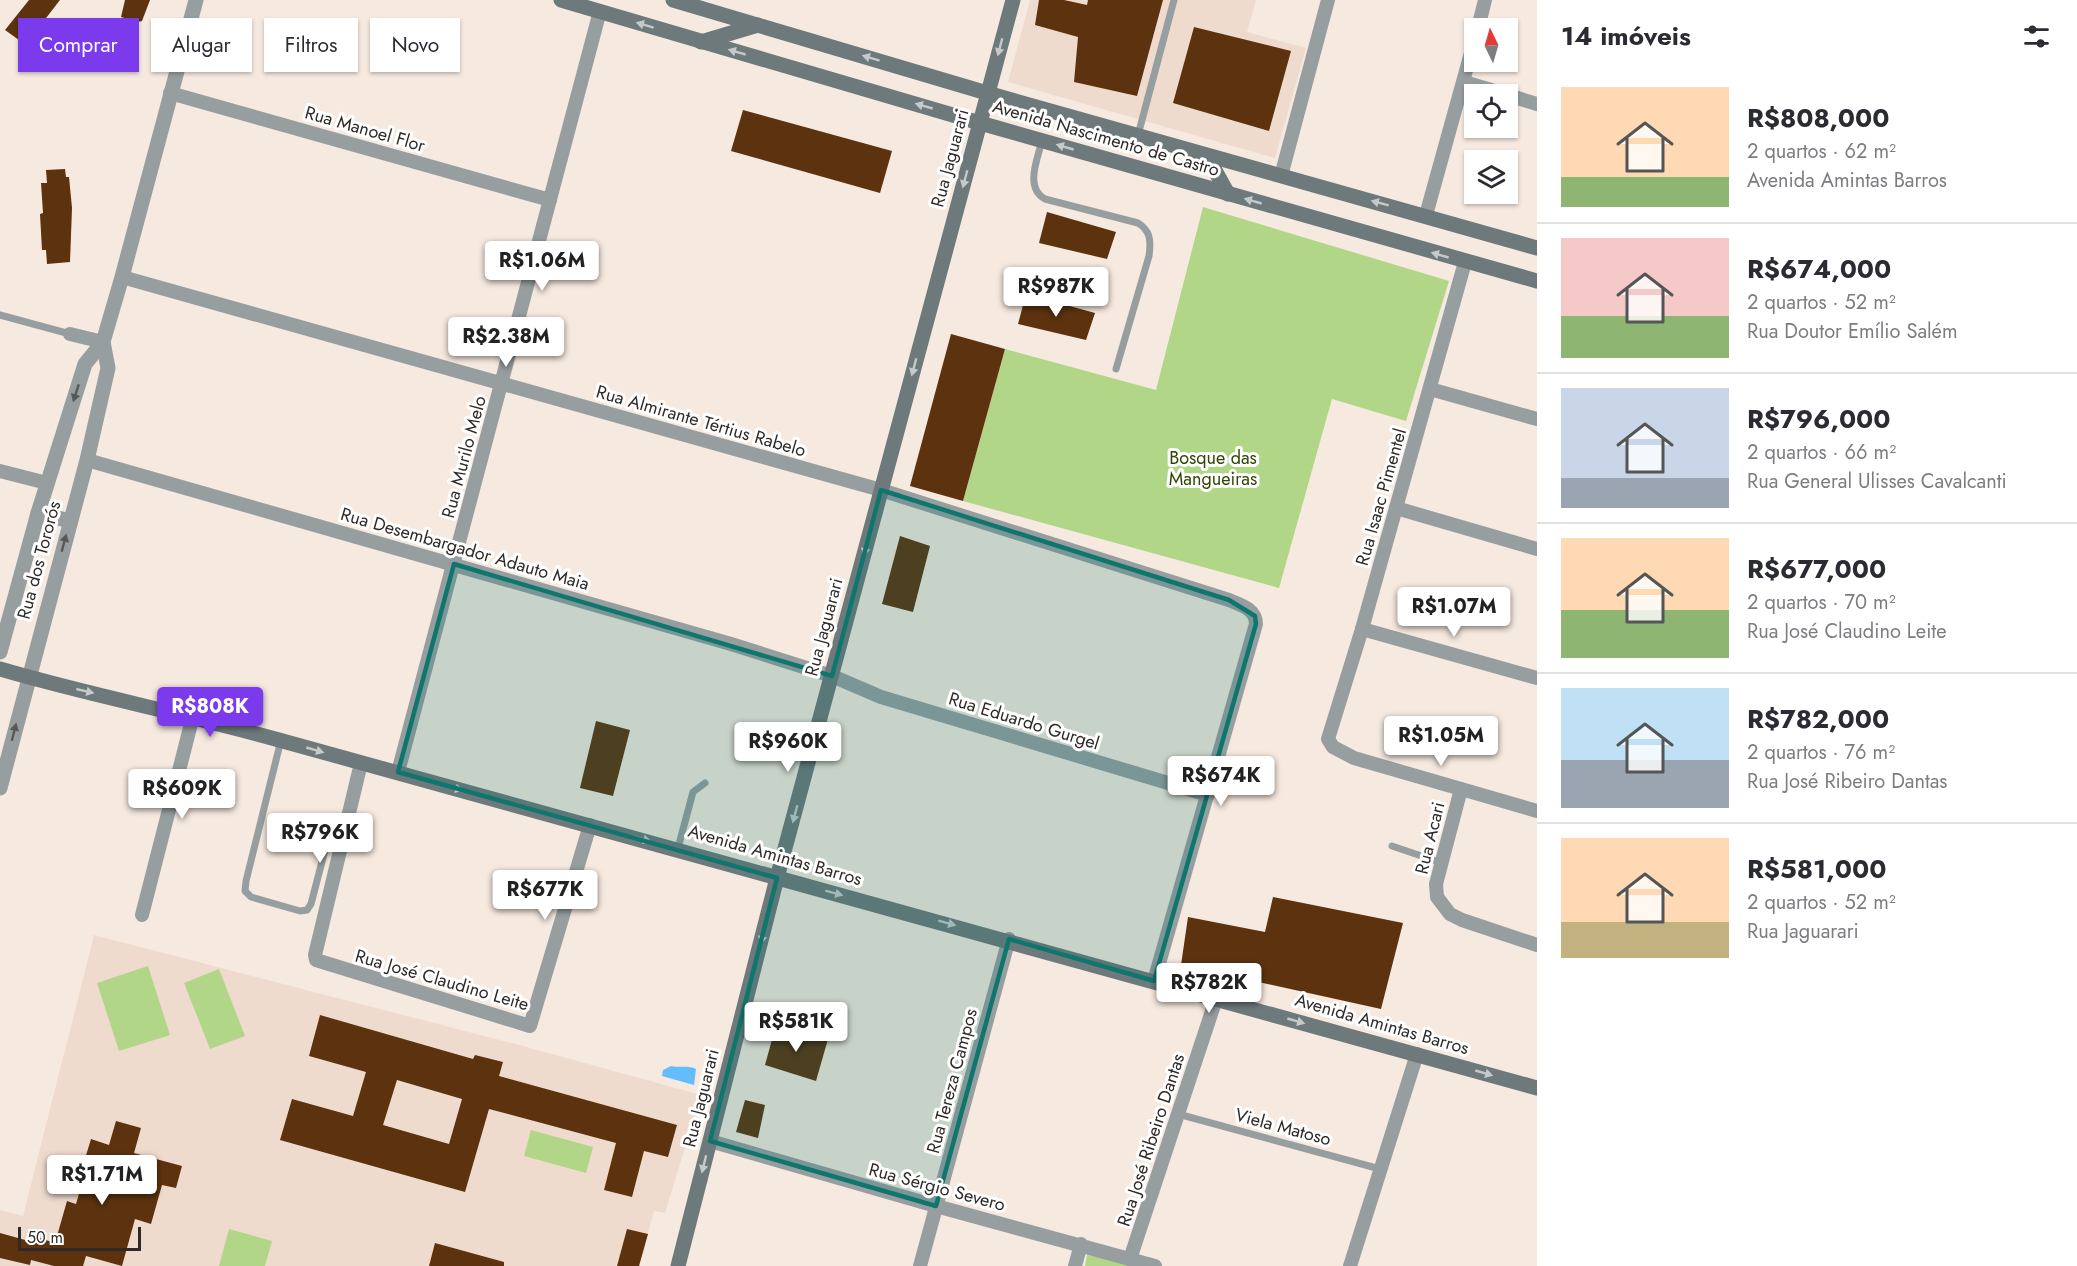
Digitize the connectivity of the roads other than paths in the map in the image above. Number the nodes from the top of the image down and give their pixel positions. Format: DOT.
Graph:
graph roads {
  1 [pos="196,0"];
  2 [pos="561,0"];
  3 [pos="673,0"];
  4 [pos="1013,0"];
  5 [pos="1174,0"];
  6 [pos="1328,0"];
  7 [pos="1485,0"];
  8 [pos="600,11"];
  9 [pos="1480,18"];
  10 [pos="759,24"];
  11 [pos="701,42"];
  12 [pos="1466,72"];
  13 [pos="1464,82"];
  14 [pos="1470,84"];
  15 [pos="170,93"];
  16 [pos="987,93"];
  17 [pos="1518,98"];
  18 [pos="1537,104"];
  19 [pos="980,123"];
  20 [pos="1138,135"];
  21 [pos="1042,140"];
  22 [pos="1207,156"];
  23 [pos="1281,176"];
  24 [pos="1228,194"];
  25 [pos="550,200"];
  26 [pos="1426,215"];
  27 [pos="1537,248"];
  28 [pos="1465,262"];
  29 [pos="1537,270"];
  30 [pos="122,277"];
  31 [pos="1530,279"];
  32 [pos="0,315"];
  33 [pos="70,334"];
  34 [pos="103,342"];
  35 [pos="1116,369"];
  36 [pos="502,383"];
  37 [pos="1430,389"];
  38 [pos="1537,419"];
  39 [pos="87,460"];
  40 [pos="0,471"];
  41 [pos="47,483"];
  42 [pos="881,490"];
  43 [pos="1396,508"];
  44 [pos="38,513"];
  45 [pos="70,521"];
  46 [pos="1537,549"];
  47 [pos="454,564"];
  48 [pos="1362,628"];
  49 [pos="0,652"];
  50 [pos="0,669"];
  51 [pos="832,676"];
  52 [pos="28,677"];
  53 [pos="1537,678"];
  54 [pos="193,716"];
  55 [pos="280,740"];
  56 [pos="361,763"];
  57 [pos="398,772"];
  58 [pos="705,783"];
  59 [pos="0,788"];
  60 [pos="1461,789"];
  61 [pos="1208,795"];
  62 [pos="1537,811"];
  63 [pos="590,825"];
  64 [pos="1392,846"];
  65 [pos="340,848"];
  66 [pos="678,848"];
  67 [pos="1442,863"];
  68 [pos="777,878"];
  69 [pos="142,915"];
  70 [pos="1009,939"];
  71 [pos="1537,945"];
  72 [pos="1154,981"];
  73 [pos="1216,999"];
  74 [pos="1417,1054"];
  75 [pos="1537,1089"];
  76 [pos="1178,1114"];
  77 [pos="710,1141"];
  78 [pos="1380,1169"];
  79 [pos="936,1206"];
  80 [pos="1081,1244"];
  81 [pos="1130,1259"];
  82 [pos="678,1266"];
  83 [pos="920,1266"];
  84 [pos="1075,1266"];
  85 [pos="1155,1266"];
  86 [pos="1350,1266"];
  1 -- 15 [label="street, Rua dos Tororós"];
  2 -- 8 [label="main road, Avenida Nascimento de Castro"];
  3 -- 10 [label="main road, Avenida Nascimento de Castro"];
  4 -- 16 [label="main road, Rua Jaguarari, one-way"];
  5 -- 20 [label="lane"];
  6 -- 23 [label="street"];
  7 -- 9 [label="street"];
  11 -- 8 [label="main road, Avenida Nascimento de Castro, one-way"];
  8 -- 25 [label="street, Rua Murilo Melo"];
  10 -- 11 [label="main road"];
  16 -- 10 [label="main road, Avenida Nascimento de Castro, one-way"];
  19 -- 11 [label="main road, Avenida Nascimento de Castro, one-way"];
  12 -- 13 [label="street"];
  13 -- 14 [label="street"];
  13 -- 26 [label="street"];
  15 -- 25 [label="street, Rua Manoel Flor"];
  15 -- 30 [label="street, Rua dos Tororós"];
  16 -- 19 [label="main road, Rua Jaguarari"];
  16 -- 20 [label="main road, Avenida Nascimento de Castro"];
  17 -- 18 [label="street"];
  19 -- 21 [label="main road, Avenida Nascimento de Castro"];
  19 -- 42 [label="main road, Rua Jaguarari, one-way"];
  20 -- 22 [label="main road, Avenida Nascimento de Castro"];
  24 -- 21 [label="main road, Avenida Nascimento de Castro, one-way"];
  21 -- 35 [label="lane"];
  22 -- 23 [label="main road, Avenida Nascimento de Castro"];
  22 -- 24 [label="main road"];
  26 -- 23 [label="main road, Avenida Nascimento de Castro, one-way"];
  28 -- 24 [label="main road, Avenida Nascimento de Castro, one-way"];
  25 -- 36 [label="street, Rua Murilo Melo"];
  26 -- 27 [label="main road, Avenida Nascimento de Castro"];
  28 -- 31 [label="main road, Avenida Nascimento de Castro"];
  28 -- 37 [label="street, Rua Isaac Pimentel"];
  29 -- 31 [label="main road"];
  30 -- 34 [label="street, Rua dos Tororós"];
  30 -- 36 [label="street, Rua Almirante Tértius Rabelo"];
  32 -- 33 [label="lane"];
  33 -- 34 [label="street"];
  34 -- 39 [label="street, Rua dos Tororós"];
  34 -- 41 [label="street, Rua dos Tororós, one-way"];
  36 -- 42 [label="street, Rua Almirante Tértius Rabelo"];
  36 -- 47 [label="street, Rua Murilo Melo"];
  37 -- 38 [label="street"];
  37 -- 43 [label="street, Rua Isaac Pimentel"];
  39 -- 45 [label="street, Rua dos Tororós"];
  39 -- 47 [label="street, Rua Desembargador Adauto Maia"];
  40 -- 41 [label="street"];
  41 -- 44 [label="street, Rua dos Tororós"];
  42 -- 51 [label="main road, Rua Jaguarari, one-way"];
  42 -- 61 [label="street, Rua Almirante Tértius Rabelo"];
  43 -- 46 [label="street"];
  43 -- 48 [label="street, Rua Isaac Pimentel"];
  44 -- 45 [label="street"];
  44 -- 49 [label="street, Rua dos Tororós"];
  52 -- 45 [label="street, Rua dos Tororós, one-way"];
  47 -- 51 [label="street, Rua Desembargador Adauto Maia"];
  47 -- 57 [label="street, Rua Murilo Melo"];
  48 -- 53 [label="street"];
  48 -- 60 [label="street, Rua Isaac Pimentel"];
  50 -- 52 [label="main road, Avenida Amintas Barros"];
  51 -- 61 [label="street, Rua Eduardo Gurgel"];
  51 -- 68 [label="main road, Rua Jaguarari, one-way"];
  52 -- 54 [label="main road, Avenida Amintas Barros, one-way"];
  59 -- 52 [label="street, Rua dos Tororós, one-way"];
  54 -- 55 [label="main road, Avenida Amintas Barros"];
  54 -- 69 [label="street"];
  55 -- 56 [label="main road, Avenida Amintas Barros, one-way"];
  55 -- 65 [label="lane"];
  56 -- 57 [label="main road, Avenida Amintas Barros"];
  56 -- 65 [label="street"];
  57 -- 63 [label="main road, Avenida Amintas Barros, one-way"];
  58 -- 66 [label="lane"];
  60 -- 62 [label="street"];
  60 -- 67 [label="street, Rua Acari"];
  61 -- 72 [label="street"];
  63 -- 65 [label="street, Rua José Claudino Leite"];
  63 -- 66 [label="main road, Avenida Amintas Barros, one-way"];
  64 -- 67 [label="lane"];
  66 -- 68 [label="main road, Avenida Amintas Barros"];
  67 -- 71 [label="street, Rua Acari"];
  68 -- 70 [label="main road, Avenida Amintas Barros, one-way"];
  68 -- 77 [label="main road, Rua Jaguarari, one-way"];
  70 -- 72 [label="main road, Avenida Amintas Barros"];
  70 -- 79 [label="street, Rua Tereza Campos"];
  72 -- 73 [label="main road, Avenida Amintas Barros"];
  73 -- 74 [label="main road, Avenida Amintas Barros, one-way"];
  73 -- 76 [label="street, Rua José Ribeiro Dantas"];
  74 -- 75 [label="main road, Avenida Amintas Barros, one-way"];
  74 -- 78 [label="street"];
  76 -- 78 [label="lane, Viela Matoso"];
  76 -- 81 [label="street, Rua José Ribeiro Dantas"];
  77 -- 79 [label="street, Rua Sérgio Severo"];
  77 -- 82 [label="main road, Rua Jaguarari, one-way"];
  78 -- 86 [label="street"];
  79 -- 80 [label="street, Rua Sérgio Severo"];
  79 -- 83 [label="street, Rua Tereza Campos"];
  80 -- 81 [label="street, Rua Sérgio Severo"];
  80 -- 84 [label="street"];
  81 -- 85 [label="street, Rua Sérgio Severo"];
}
